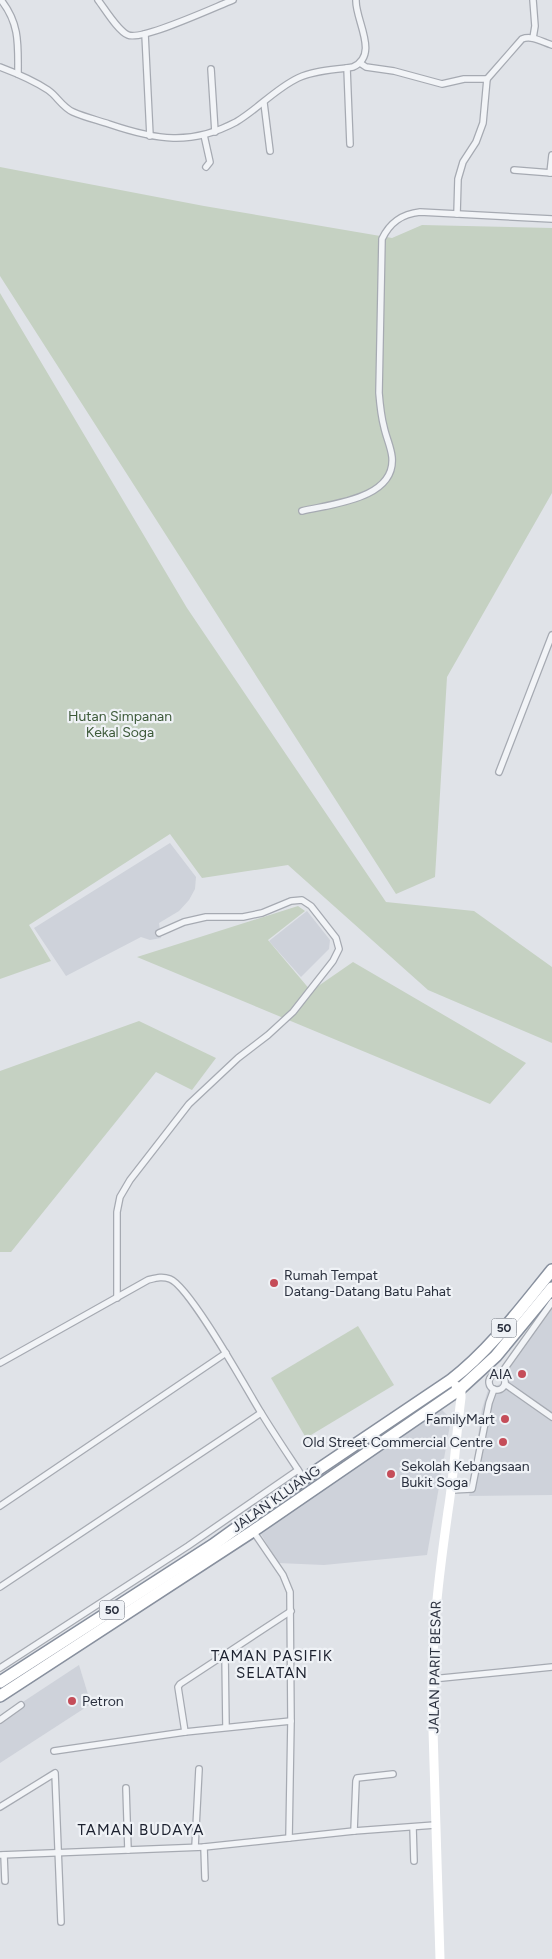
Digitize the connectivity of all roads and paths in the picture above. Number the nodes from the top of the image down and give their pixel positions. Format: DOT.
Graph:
graph roads {
  1 [pos="1,0"];
  2 [pos="98,0"];
  3 [pos="233,0"];
  4 [pos="356,0"];
  5 [pos="533,0"];
  6 [pos="145,34"];
  7 [pos="533,38"];
  8 [pos="552,45"];
  9 [pos="360,64"];
  10 [pos="0,66"];
  11 [pos="347,68"];
  12 [pos="211,69"];
  13 [pos="18,74"];
  14 [pos="488,79"];
  15 [pos="264,103"];
  16 [pos="215,132"];
  17 [pos="204,135"];
  18 [pos="150,136"];
  19 [pos="350,144"];
  20 [pos="270,151"];
  21 [pos="552,155"];
  22 [pos="206,167"];
  23 [pos="514,170"];
  24 [pos="551,173"];
  25 [pos="457,214"];
  26 [pos="552,220"];
  27 [pos="302,511"];
  28 [pos="552,634"];
  29 [pos="499,772"];
  30 [pos="159,933"];
  31 [pos="552,1270"];
  32 [pos="552,1288"];
  33 [pos="117,1298"];
  34 [pos="552,1302"];
  35 [pos="226,1353"];
  36 [pos="0,1363"];
  37 [pos="500,1375"];
  38 [pos="451,1380"];
  39 [pos="505,1384"];
  40 [pos="460,1389"];
  41 [pos="494,1389"];
  42 [pos="261,1413"];
  43 [pos="552,1417"];
  44 [pos="301,1474"];
  45 [pos="331,1476"];
  46 [pos="451,1490"];
  47 [pos="0,1506"];
  48 [pos="253,1531"];
  49 [pos="0,1587"];
  50 [pos="103,1607"];
  51 [pos="291,1611"];
  52 [pos="225,1654"];
  53 [pos="552,1667"];
  54 [pos="0,1668"];
  55 [pos="436,1679"];
  56 [pos="0,1682"];
  57 [pos="0,1696"];
  58 [pos="21,1705"];
  59 [pos="0,1720"];
  60 [pos="291,1721"];
  61 [pos="226,1727"];
  62 [pos="186,1732"];
  63 [pos="54,1751"];
  64 [pos="199,1769"];
  65 [pos="393,1774"];
  66 [pos="126,1788"];
  67 [pos="0,1807"];
  68 [pos="435,1825"];
  69 [pos="413,1827"];
  70 [pos="354,1831"];
  71 [pos="289,1838"];
  72 [pos="196,1847"];
  73 [pos="204,1847"];
  74 [pos="128,1850"];
  75 [pos="58,1852"];
  76 [pos="2,1855"];
  77 [pos="414,1861"];
  78 [pos="205,1878"];
  79 [pos="5,1881"];
  80 [pos="61,1922"];
  81 [pos="440,1959"];
  1 -- 13 [label="street"];
  2 -- 6 [label="street"];
  3 -- 6 [label="street"];
  4 -- 9 [label="street"];
  5 -- 7 [label="street"];
  6 -- 18 [label="street"];
  7 -- 8 [label="street"];
  7 -- 14 [label="street"];
  9 -- 11 [label="street"];
  9 -- 14 [label="street"];
  10 -- 13 [label="street"];
  11 -- 15 [label="street"];
  11 -- 19 [label="street"];
  12 -- 16 [label="street"];
  13 -- 18 [label="street"];
  14 -- 25 [label="street"];
  15 -- 16 [label="street"];
  15 -- 20 [label="street"];
  16 -- 17 [label="street"];
  17 -- 18 [label="street"];
  17 -- 22 [label="street"];
  21 -- 24 [label="street"];
  23 -- 24 [label="street"];
  25 -- 26 [label="street"];
  25 -- 27 [label="street"];
  28 -- 29 [label="street"];
  30 -- 33 [label="street"];
  31 -- 38 [label="highway, JALAN KLUANG / 50"];
  32 -- 40 [label="highway, JALAN KLUANG / 50"];
  33 -- 35 [label="street"];
  33 -- 36 [label="street"];
  34 -- 37 [label="street"];
  35 -- 42 [label="street"];
  35 -- 47 [label="street"];
  37 -- 39 [label="street"];
  37 -- 41 [label="street"];
  38 -- 40 [label="street"];
  38 -- 44 [label="highway, JALAN KLUANG / 50"];
  39 -- 41 [label="street"];
  39 -- 43 [label="street"];
  40 -- 45 [label="highway, JALAN KLUANG / 50"];
  40 -- 46 [label="street, JALAN PARIT BESAR"];
  41 -- 46 [label="street"];
  42 -- 44 [label="street"];
  42 -- 49 [label="street"];
  44 -- 45 [label="highway"];
  44 -- 50 [label="highway, JALAN KLUANG / 50"];
  45 -- 48 [label="highway, JALAN KLUANG / 50"];
  46 -- 55 [label="street, JALAN PARIT BESAR"];
  48 -- 51 [label="street"];
  48 -- 57 [label="highway, JALAN KLUANG / 50"];
  50 -- 54 [label="street"];
  50 -- 56 [label="highway, JALAN KLUANG / 50"];
  51 -- 52 [label="street"];
  51 -- 60 [label="street"];
  52 -- 61 [label="street"];
  52 -- 62 [label="street"];
  53 -- 55 [label="street"];
  55 -- 68 [label="street, JALAN PARIT BESAR"];
  58 -- 59 [label="street"];
  60 -- 61 [label="street"];
  60 -- 71 [label="street"];
  61 -- 62 [label="street"];
  62 -- 63 [label="street"];
  64 -- 72 [label="street"];
  65 -- 70 [label="street"];
  66 -- 74 [label="street"];
  67 -- 75 [label="street"];
  68 -- 69 [label="street"];
  68 -- 81 [label="street, JALAN PARIT BESAR"];
  69 -- 70 [label="street"];
  69 -- 77 [label="street"];
  70 -- 71 [label="street"];
  71 -- 73 [label="street"];
  72 -- 73 [label="street"];
  72 -- 74 [label="street"];
  73 -- 78 [label="street"];
  74 -- 75 [label="street"];
  75 -- 76 [label="street"];
  75 -- 80 [label="street"];
  76 -- 79 [label="street"];
}
